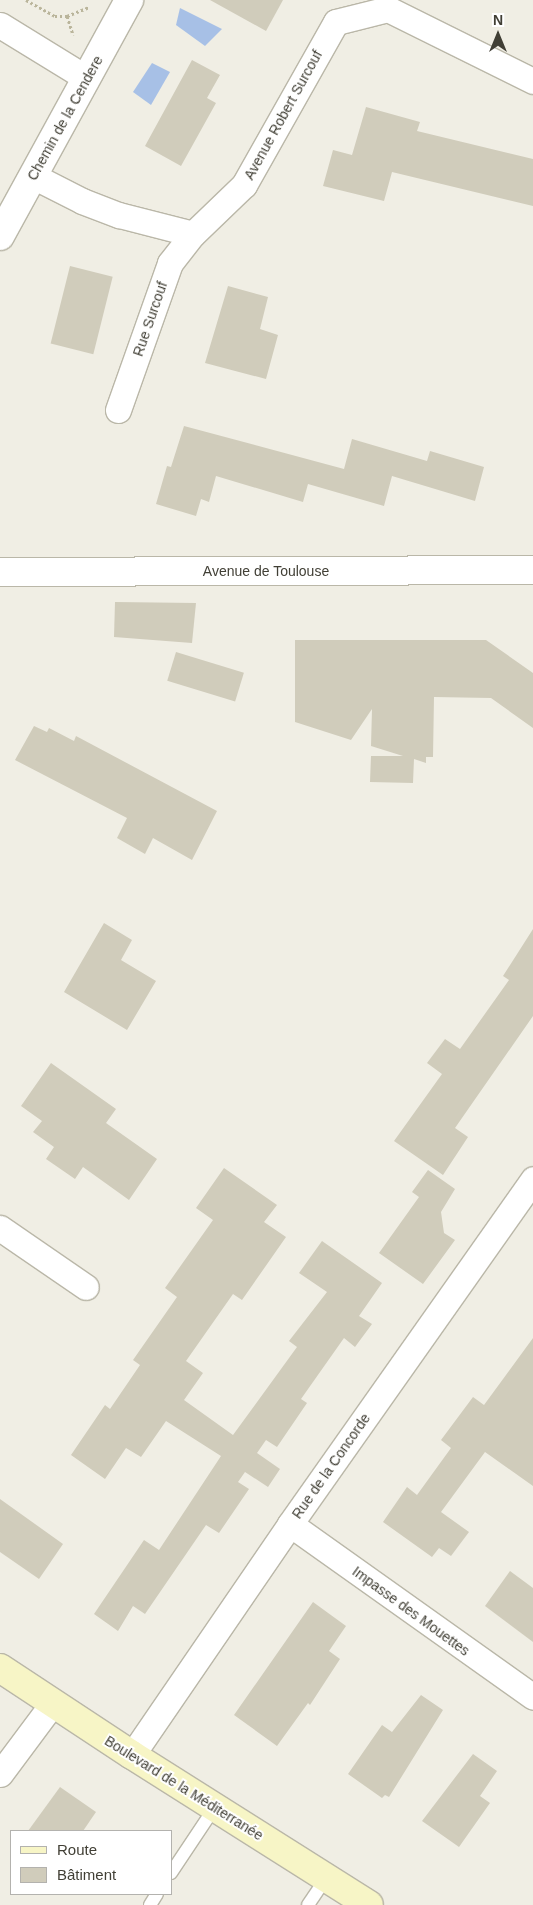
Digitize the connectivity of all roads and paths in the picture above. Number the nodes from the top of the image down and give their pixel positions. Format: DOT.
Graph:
graph roads {
  1 [pos="26,0"];
  2 [pos="94,0"];
  3 [pos="130,0"];
  4 [pos="0,25"];
  5 [pos="86,78"];
  6 [pos="533,81"];
  7 [pos="33,176"];
  8 [pos="194,234"];
  9 [pos="0,236"];
  10 [pos="118,410"];
  11 [pos="533,570"];
  12 [pos="0,572"];
  13 [pos="533,1179"];
  14 [pos="0,1228"];
  15 [pos="86,1287"];
  16 [pos="290,1524"];
  17 [pos="0,1668"];
  18 [pos="533,1696"];
  19 [pos="53,1703"];
  20 [pos="132,1755"];
  21 [pos="0,1774"];
  22 [pos="215,1807"];
  23 [pos="172,1871"];
  24 [pos="326,1878"];
  25 [pos="308,1905"];
  26 [pos="368,1905"];
  1 -- 2 [label="path"];
  3 -- 5 [label="street, Chemin de la Cendere"];
  4 -- 5 [label="street"];
  5 -- 7 [label="street, Chemin de la Cendere"];
  6 -- 8 [label="street, Avenue Robert Surcouf"];
  7 -- 8 [label="street"];
  7 -- 9 [label="street, Chemin de la Cendere"];
  8 -- 10 [label="street, Rue Surcouf"];
  11 -- 12 [label="street, Avenue de Toulouse"];
  13 -- 16 [label="street, Rue de la Concorde"];
  14 -- 15 [label="street"];
  16 -- 18 [label="street, Impasse des Mouettes"];
  16 -- 20 [label="street, Rue de la Concorde"];
  17 -- 19 [label="main road, Boulevard de la Méditerranée"];
  19 -- 20 [label="main road, Boulevard de la Méditerranée"];
  19 -- 21 [label="street"];
  20 -- 22 [label="main road, Boulevard de la Méditerranée"];
  22 -- 23 [label="lane"];
  22 -- 24 [label="main road, Boulevard de la Méditerranée"];
  24 -- 25 [label="lane"];
  24 -- 26 [label="main road, Boulevard de la Méditerranée"];
}
